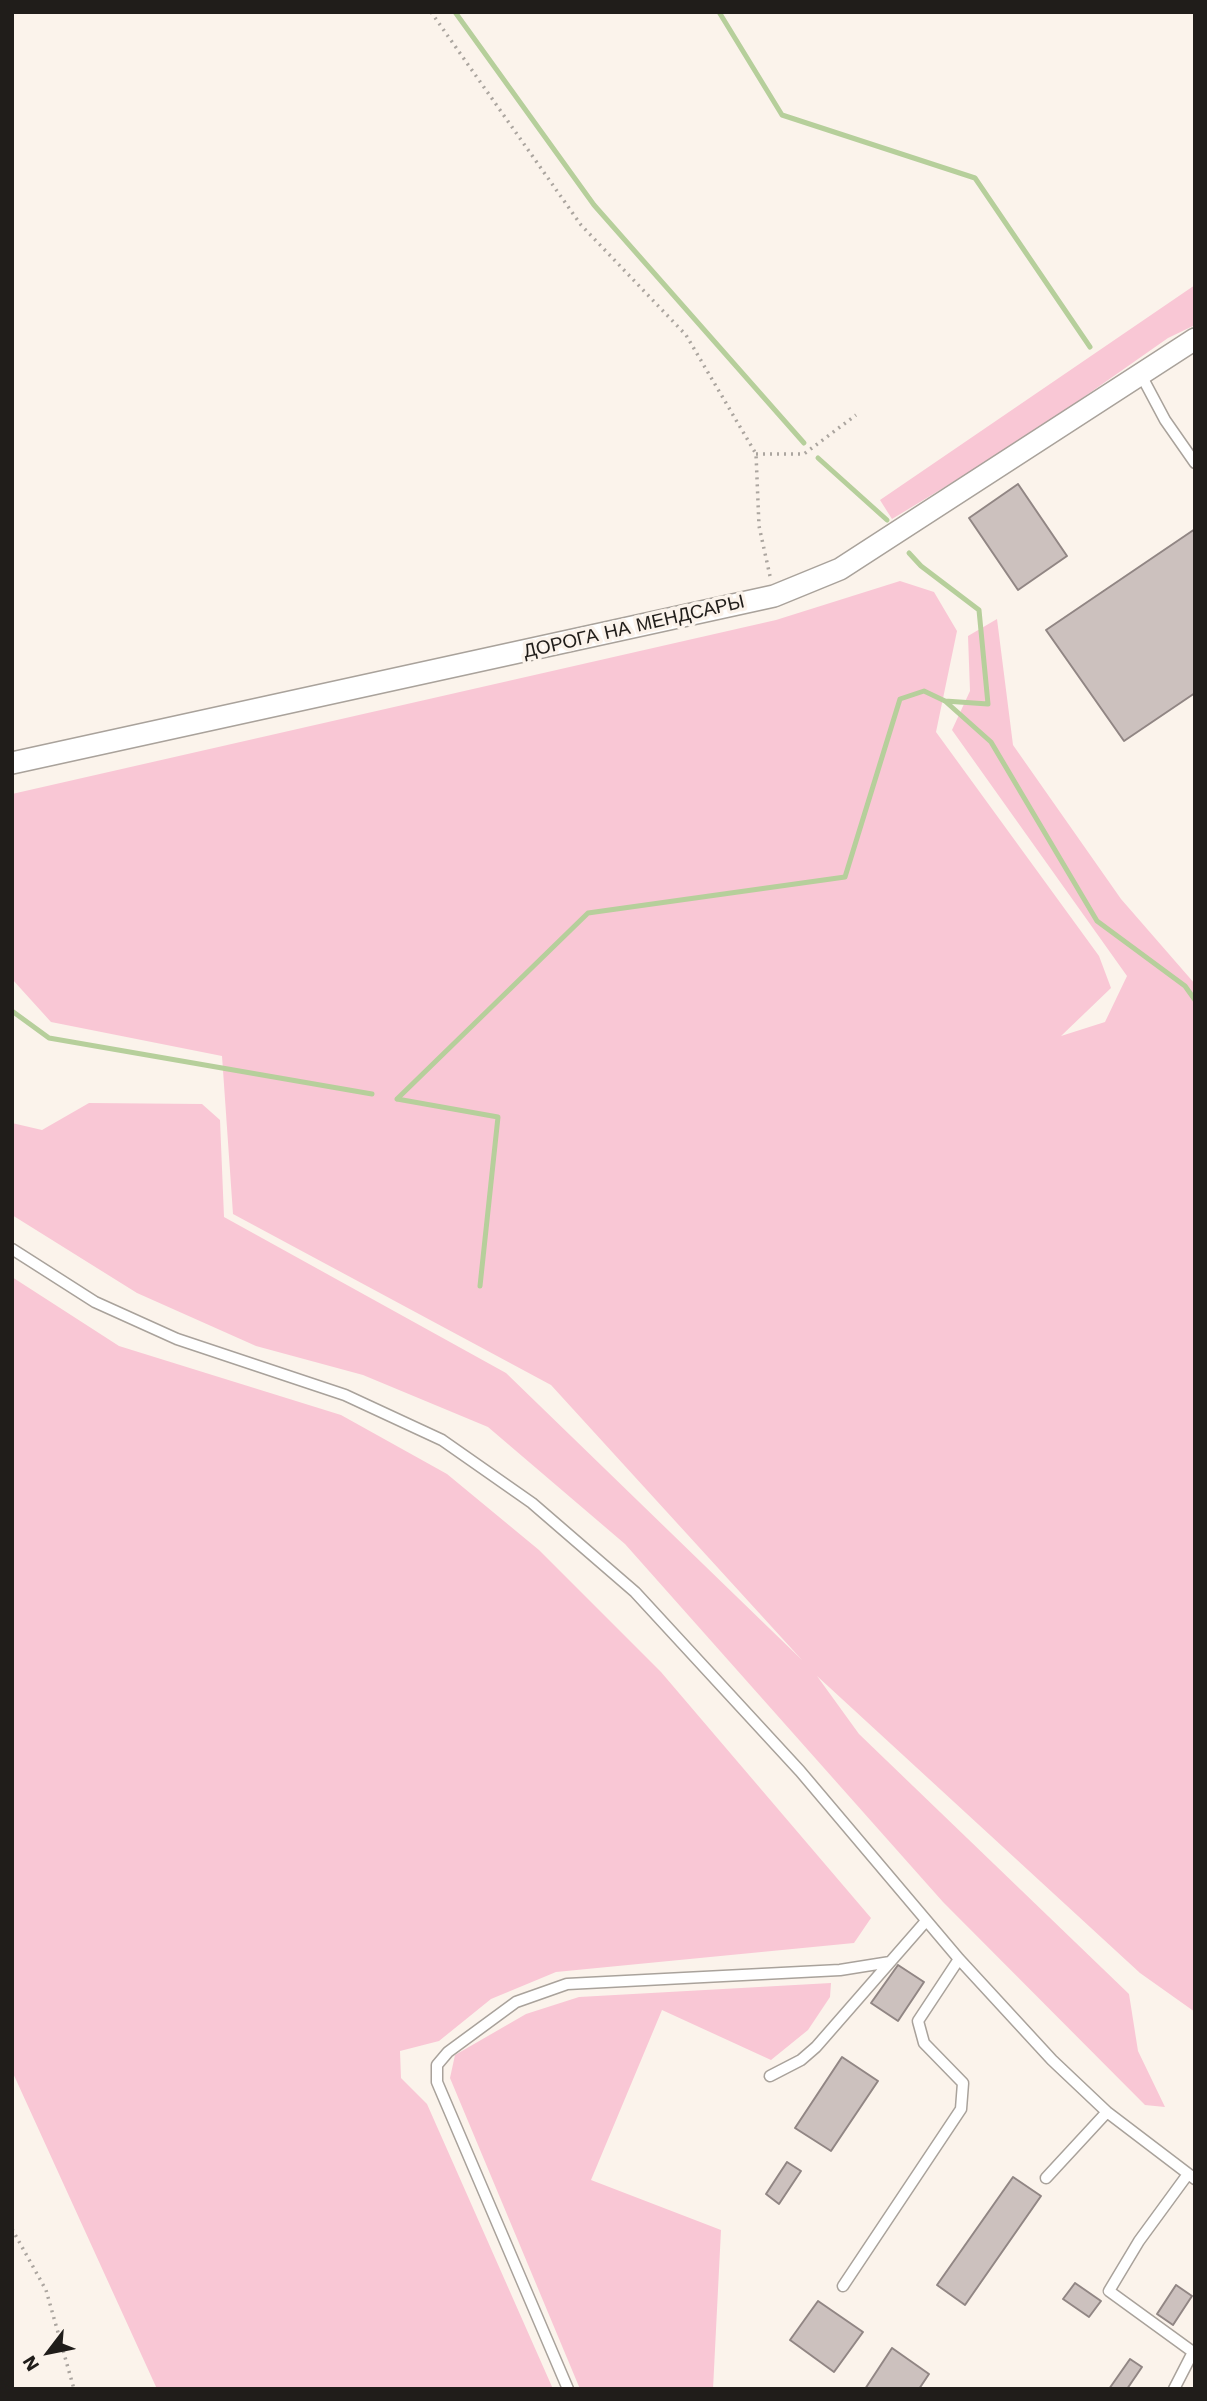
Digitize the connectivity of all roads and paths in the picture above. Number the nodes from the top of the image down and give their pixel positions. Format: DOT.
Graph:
graph roads {
  1 [pos="431,12"];
  2 [pos="1195,339"];
  3 [pos="1140,373"];
  4 [pos="856,415"];
  5 [pos="756,454"];
  6 [pos="1195,463"];
  7 [pos="774,596"];
  8 [pos="12,763"];
  9 [pos="12,1249"];
  10 [pos="926,1920"];
  11 [pos="958,1959"];
  12 [pos="890,1962"];
  13 [pos="770,2076"];
  14 [pos="1107,2112"];
  15 [pos="1191,2176"];
  16 [pos="1046,2178"];
  17 [pos="12,2229"];
  18 [pos="844,2287"];
  19 [pos="1194,2351"];
  20 [pos="74,2389"];
  21 [pos="568,2389"];
  22 [pos="1174,2389"];
  1 -- 5 [label="path"];
  2 -- 3 [label="street, ДОРОГА НА МЕНДСАРЫ"];
  3 -- 6 [label="lane"];
  3 -- 7 [label="street, ДОРОГА НА МЕНДСАРЫ"];
  4 -- 5 [label="path"];
  5 -- 7 [label="path"];
  7 -- 8 [label="street, ДОРОГА НА МЕНДСАРЫ"];
  9 -- 10 [label="lane"];
  10 -- 11 [label="lane"];
  10 -- 12 [label="lane"];
  11 -- 14 [label="lane"];
  11 -- 18 [label="lane"];
  12 -- 13 [label="lane"];
  12 -- 21 [label="lane"];
  14 -- 15 [label="lane"];
  14 -- 16 [label="lane"];
  15 -- 19 [label="lane"];
  17 -- 20 [label="path"];
  19 -- 22 [label="lane"];
}
